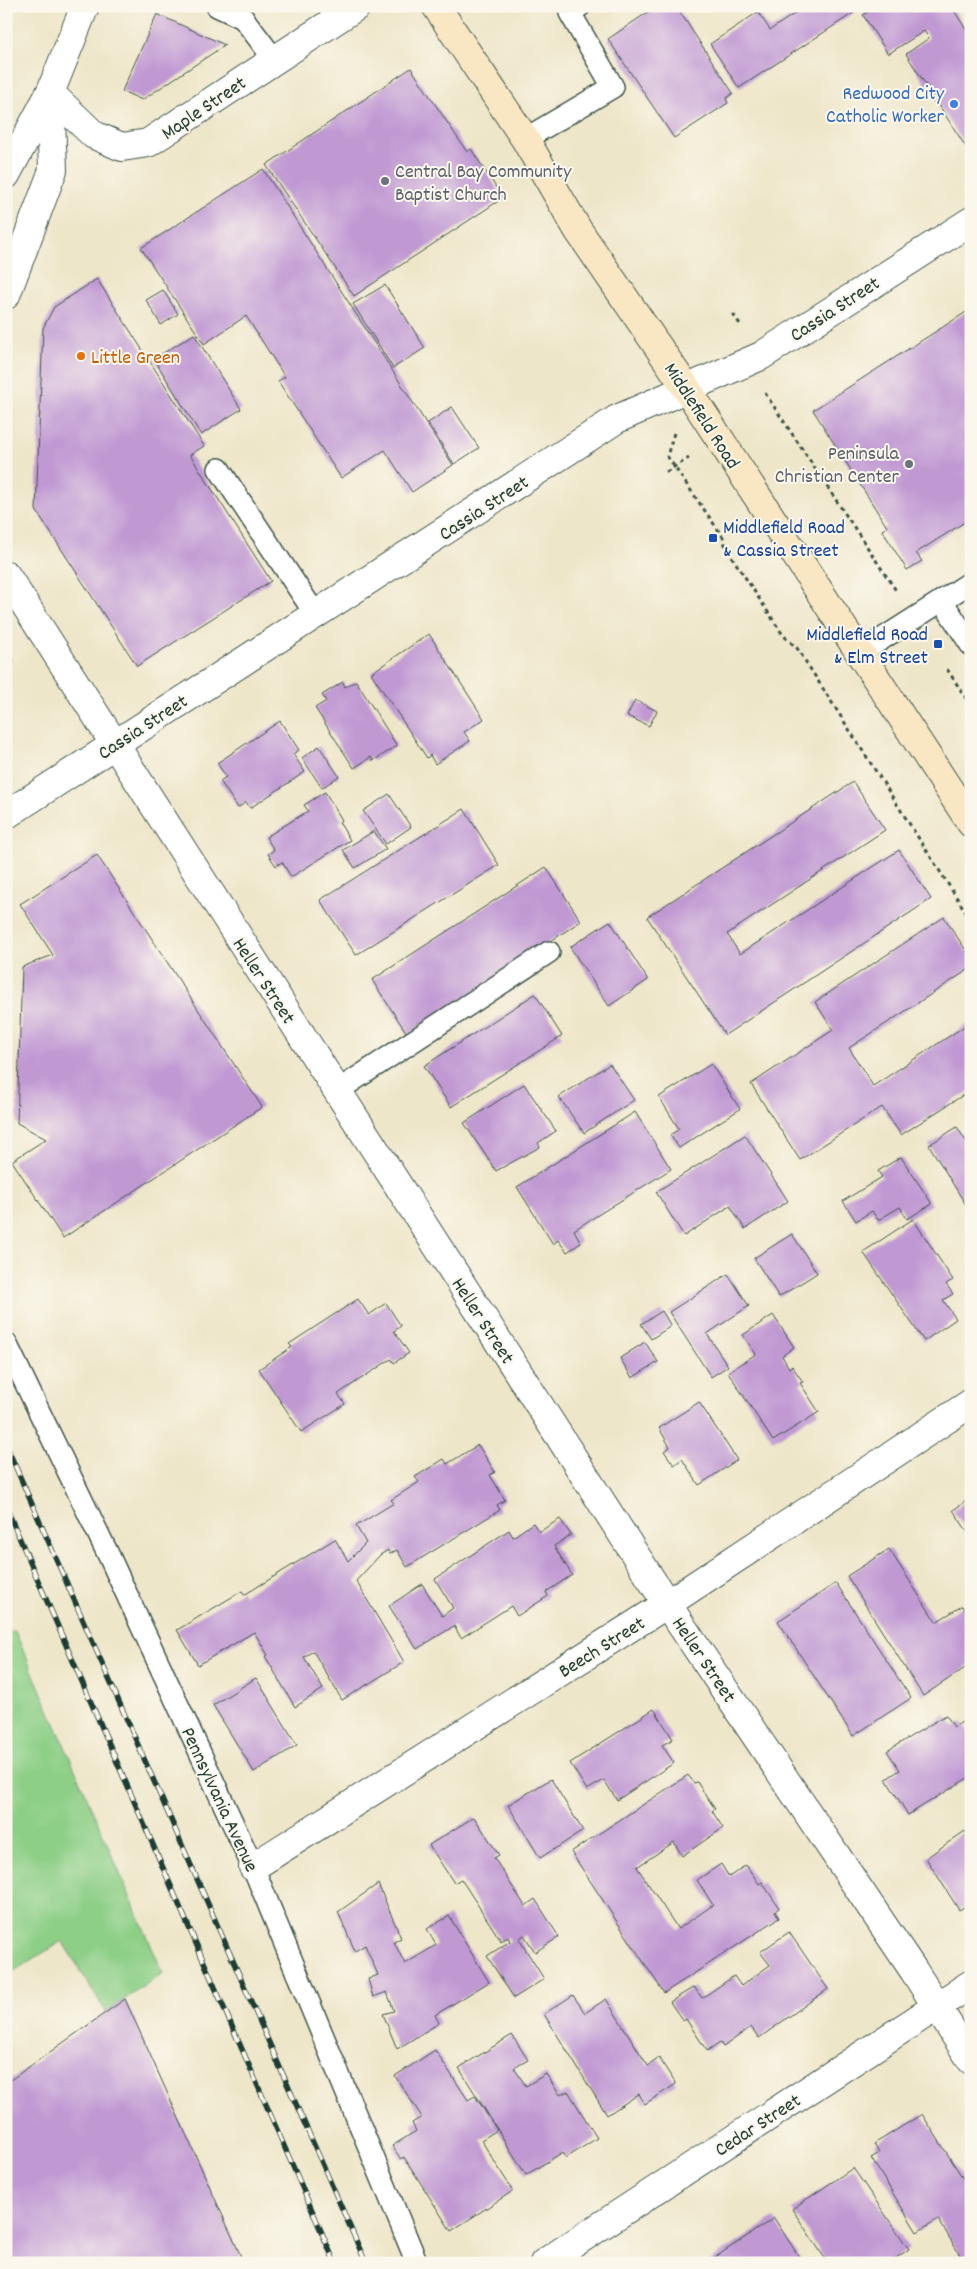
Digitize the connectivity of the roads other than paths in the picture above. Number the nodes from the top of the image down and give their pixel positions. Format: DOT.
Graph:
graph roads {
  1 [pos="85,6"];
  2 [pos="217,6"];
  3 [pos="357,6"];
  4 [pos="436,6"];
  5 [pos="580,6"];
  6 [pos="274,59"];
  7 [pos="50,93"];
  8 [pos="525,139"];
  9 [pos="6,175"];
  10 [pos="971,221"];
  11 [pos="6,295"];
  12 [pos="687,389"];
  13 [pos="219,469"];
  14 [pos="6,575"];
  15 [pos="971,582"];
  16 [pos="942,601"];
  17 [pos="316,615"];
  18 [pos="971,645"];
  19 [pos="860,653"];
  20 [pos="114,745"];
  21 [pos="6,814"];
  22 [pos="970,820"];
  23 [pos="549,952"];
  24 [pos="337,1091"];
  25 [pos="6,1343"];
  26 [pos="971,1403"];
  27 [pos="667,1604"];
  28 [pos="253,1867"];
  29 [pos="971,1984"];
  30 [pos="937,2006"];
  31 [pos="971,2060"];
  32 [pos="417,2263"];
  33 [pos="544,2263"];
  1 -- 7 [label="street"];
  2 -- 6 [label="lane"];
  3 -- 6 [label="street, Maple Street"];
  4 -- 8 [label="main road, Middlefield Road"];
  5 -- 8 [label="lane"];
  6 -- 7 [label="street, Maple Street"];
  7 -- 9 [label="street"];
  7 -- 11 [label="street"];
  8 -- 12 [label="main road, Middlefield Road"];
  10 -- 12 [label="street, Cassia Street"];
  12 -- 17 [label="street, Cassia Street"];
  12 -- 19 [label="main road, Middlefield Road"];
  13 -- 17 [label="lane"];
  14 -- 20 [label="street, Heller Street"];
  15 -- 16 [label="lane"];
  16 -- 18 [label="lane"];
  16 -- 19 [label="lane"];
  17 -- 20 [label="street, Cassia Street"];
  19 -- 22 [label="main road, Middlefield Road"];
  20 -- 21 [label="street, Cassia Street"];
  20 -- 24 [label="street, Heller Street"];
  23 -- 24 [label="lane"];
  24 -- 27 [label="street, Heller Street"];
  25 -- 28 [label="lane, Pennsylvania Avenue"];
  26 -- 27 [label="street, Beech Street"];
  27 -- 28 [label="street, Beech Street"];
  27 -- 30 [label="street, Heller Street"];
  28 -- 32 [label="lane, Pennsylvania Avenue"];
  29 -- 30 [label="street, Cedar Street"];
  30 -- 31 [label="street, Heller Street"];
  30 -- 33 [label="street, Cedar Street"];
}
